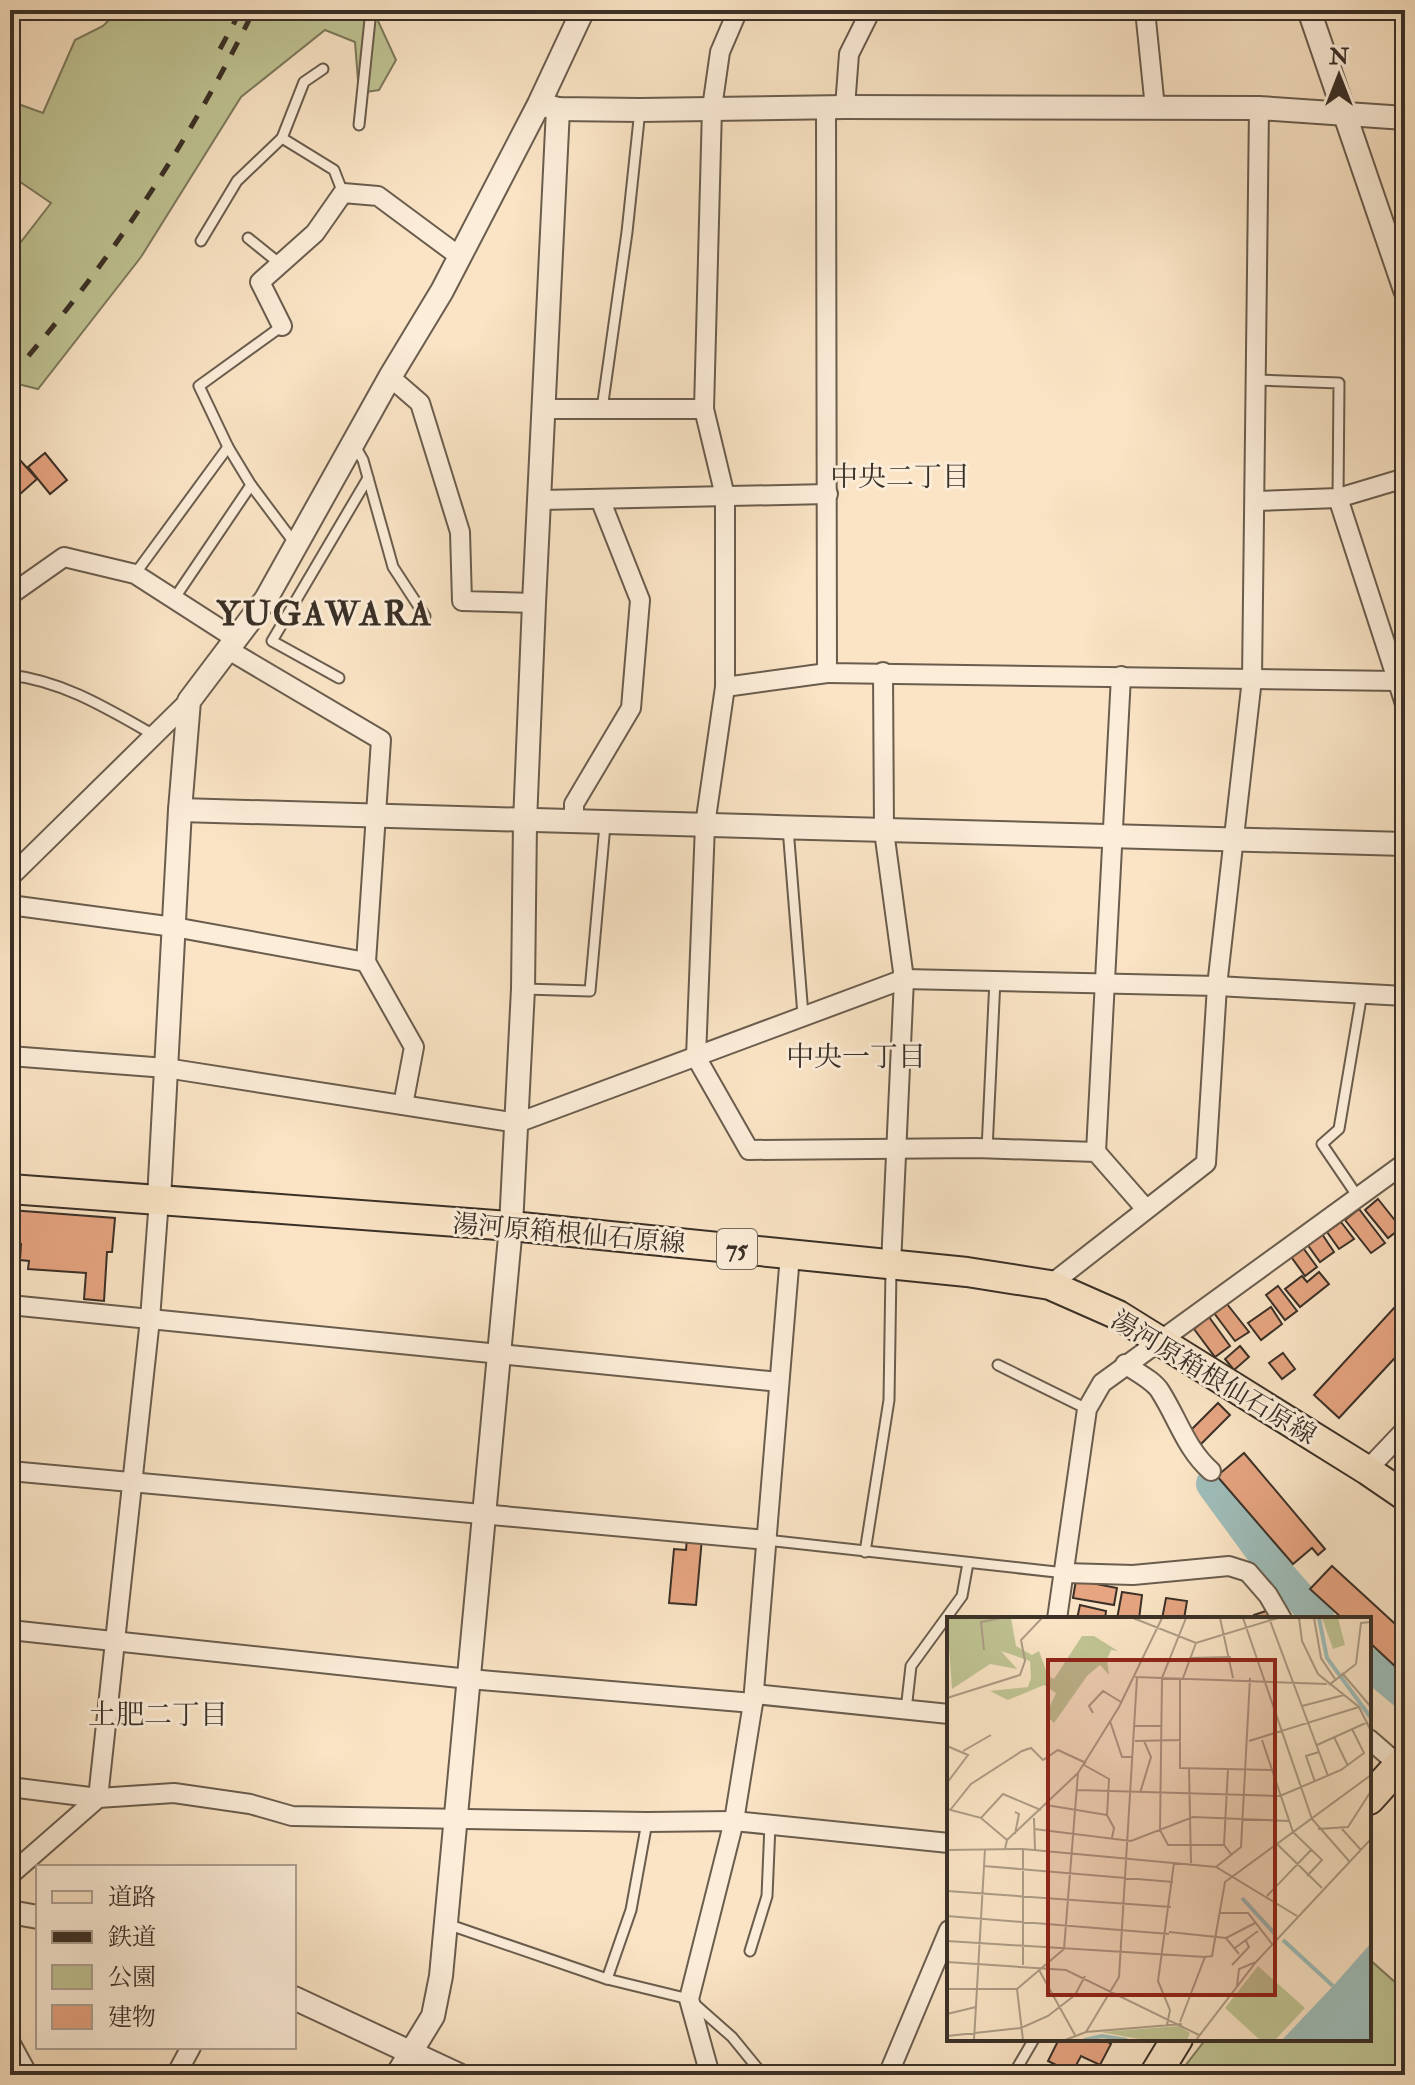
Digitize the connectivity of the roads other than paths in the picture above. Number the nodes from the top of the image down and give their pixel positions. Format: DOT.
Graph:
graph roads {
  1 [pos="371,10"];
  2 [pos="583,10"];
  3 [pos="738,10"];
  4 [pos="871,10"];
  5 [pos="1145,10"];
  6 [pos="1309,10"];
  7 [pos="323,69"];
  8 [pos="549,106"];
  9 [pos="836,107"];
  10 [pos="712,108"];
  11 [pos="1155,108"];
  12 [pos="1259,108"];
  13 [pos="640,110"];
  14 [pos="1342,112"];
  15 [pos="1405,118"];
  16 [pos="359,125"];
  17 [pos="282,138"];
  18 [pos="343,193"];
  19 [pos="248,238"];
  20 [pos="201,241"];
  21 [pos="459,256"];
  22 [pos="279,263"];
  23 [pos="1405,290"];
  24 [pos="282,326"];
  25 [pos="390,377"];
  26 [pos="1256,380"];
  27 [pos="543,409"];
  28 [pos="602,409"];
  29 [pos="704,409"];
  30 [pos="353,443"];
  31 [pos="228,447"];
  32 [pos="368,478"];
  33 [pos="1405,478"];
  34 [pos="251,485"];
  35 [pos="828,494"];
  36 [pos="725,496"];
  37 [pos="1338,498"];
  38 [pos="600,499"];
  39 [pos="541,500"];
  40 [pos="1255,501"];
  41 [pos="296,545"];
  42 [pos="135,574"];
  43 [pos="10,595"];
  44 [pos="174,599"];
  45 [pos="534,603"];
  46 [pos="425,616"];
  47 [pos="232,644"];
  48 [pos="883,672"];
  49 [pos="827,673"];
  50 [pos="10,675"];
  51 [pos="1121,676"];
  52 [pos="339,678"];
  53 [pos="1252,679"];
  54 [pos="1398,681"];
  55 [pos="725,687"];
  56 [pos="189,701"];
  57 [pos="1405,704"];
  58 [pos="154,735"];
  59 [pos="180,810"];
  60 [pos="376,817"];
  61 [pos="525,822"];
  62 [pos="574,823"];
  63 [pos="605,825"];
  64 [pos="705,825"];
  65 [pos="788,828"];
  66 [pos="884,831"];
  67 [pos="1113,834"];
  68 [pos="1235,838"];
  69 [pos="1405,844"];
  70 [pos="10,877"];
  71 [pos="10,905"];
  72 [pos="174,927"];
  73 [pos="366,962"];
  74 [pos="904,979"];
  75 [pos="995,979"];
  76 [pos="1106,984"];
  77 [pos="1217,986"];
  78 [pos="523,989"];
  79 [pos="1362,993"];
  80 [pos="1405,996"];
  81 [pos="803,1015"];
  82 [pos="10,1056"];
  83 [pos="696,1057"];
  84 [pos="166,1068"];
  85 [pos="403,1105"];
  86 [pos="517,1123"];
  87 [pos="897,1150"];
  88 [pos="987,1150"];
  89 [pos="1096,1152"];
  90 [pos="1405,1163"];
  91 [pos="10,1189"];
  92 [pos="1358,1197"];
  93 [pos="159,1199"];
  94 [pos="1145,1208"];
  95 [pos="511,1226"];
  96 [pos="790,1255"];
  97 [pos="891,1265"];
  98 [pos="1050,1285"];
  99 [pos="10,1305"];
  100 [pos="150,1319"];
  101 [pos="1160,1342"];
  102 [pos="500,1354"];
  103 [pos="1125,1364"];
  104 [pos="998,1365"];
  105 [pos="779,1382"];
  106 [pos="1087,1409"];
  107 [pos="1405,1430"];
  108 [pos="1367,1470"];
  109 [pos="10,1471"];
  110 [pos="1211,1471"];
  111 [pos="132,1483"];
  112 [pos="1405,1496"];
  113 [pos="484,1515"];
  114 [pos="766,1540"];
  115 [pos="865,1552"];
  116 [pos="968,1563"];
  117 [pos="1065,1573"];
  118 [pos="1057,1617"];
  119 [pos="1281,1617"];
  120 [pos="10,1630"];
  121 [pos="115,1642"];
  122 [pos="469,1679"];
  123 [pos="753,1699"];
  124 [pos="906,1710"];
  125 [pos="947,1714"];
  126 [pos="1371,1740"];
  127 [pos="1402,1762"];
  128 [pos="10,1787"];
  129 [pos="1371,1797"];
  130 [pos="98,1798"];
  131 [pos="456,1818"];
  132 [pos="734,1821"];
  133 [pos="647,1822"];
  134 [pos="770,1825"];
  135 [pos="947,1843"];
  136 [pos="10,1875"];
  137 [pos="10,1912"];
  138 [pos="36,1917"];
  139 [pos="447,1924"];
  140 [pos="947,1935"];
  141 [pos="750,1951"];
  142 [pos="607,1979"];
  143 [pos="296,1999"];
  144 [pos="689,1999"];
  145 [pos="1033,2041"];
  146 [pos="1176,2041"];
  147 [pos="10,2042"];
  148 [pos="190,2049"];
  149 [pos="411,2051"];
  150 [pos="28,2075"];
  151 [pos="176,2075"];
  152 [pos="397,2075"];
  153 [pos="459,2075"];
  154 [pos="710,2075"];
  155 [pos="763,2075"];
  156 [pos="888,2075"];
  157 [pos="1013,2075"];
  158 [pos="1155,2075"];
  1 -- 16 [label="lane"];
  2 -- 8 [label="street"];
  3 -- 10 [label="street"];
  4 -- 9 [label="street"];
  5 -- 11 [label="street"];
  6 -- 14 [label="street"];
  7 -- 17 [label="lane"];
  8 -- 13 [label="street"];
  8 -- 21 [label="street"];
  8 -- 27 [label="street"];
  9 -- 10 [label="street"];
  9 -- 11 [label="street"];
  9 -- 35 [label="street"];
  10 -- 13 [label="street"];
  10 -- 29 [label="street"];
  11 -- 12 [label="street"];
  12 -- 14 [label="street"];
  12 -- 26 [label="street"];
  13 -- 28 [label="lane"];
  14 -- 15 [label="street"];
  14 -- 23 [label="street"];
  17 -- 18 [label="lane"];
  17 -- 20 [label="lane"];
  18 -- 21 [label="street"];
  18 -- 22 [label="street"];
  19 -- 22 [label="lane"];
  21 -- 25 [label="street"];
  22 -- 24 [label="street"];
  24 -- 31 [label="lane"];
  25 -- 30 [label="street"];
  25 -- 45 [label="street"];
  26 -- 37 [label="lane"];
  26 -- 40 [label="street"];
  27 -- 28 [label="street"];
  27 -- 39 [label="street"];
  28 -- 29 [label="street"];
  29 -- 36 [label="street"];
  30 -- 32 [label="lane"];
  30 -- 41 [label="street"];
  31 -- 34 [label="lane"];
  31 -- 42 [label="lane"];
  32 -- 46 [label="lane"];
  32 -- 52 [label="lane"];
  33 -- 37 [label="street"];
  34 -- 41 [label="lane"];
  34 -- 44 [label="lane"];
  35 -- 36 [label="street"];
  35 -- 49 [label="street"];
  36 -- 38 [label="street"];
  36 -- 55 [label="street"];
  37 -- 40 [label="street"];
  37 -- 54 [label="street"];
  38 -- 39 [label="street"];
  38 -- 62 [label="street"];
  39 -- 45 [label="street"];
  40 -- 53 [label="street"];
  41 -- 47 [label="street"];
  42 -- 43 [label="street"];
  42 -- 44 [label="street"];
  44 -- 47 [label="street"];
  45 -- 61 [label="street"];
  47 -- 56 [label="street"];
  47 -- 60 [label="street"];
  48 -- 49 [label="street"];
  48 -- 51 [label="street"];
  48 -- 66 [label="street"];
  49 -- 55 [label="street"];
  50 -- 58 [label="lane"];
  51 -- 53 [label="street"];
  51 -- 67 [label="street"];
  53 -- 54 [label="street"];
  53 -- 68 [label="street"];
  54 -- 57 [label="street"];
  55 -- 64 [label="street"];
  56 -- 58 [label="street"];
  56 -- 59 [label="street"];
  58 -- 70 [label="street"];
  59 -- 60 [label="street"];
  59 -- 72 [label="street"];
  60 -- 61 [label="street"];
  60 -- 73 [label="street"];
  61 -- 62 [label="street"];
  61 -- 78 [label="street"];
  62 -- 63 [label="street"];
  63 -- 64 [label="street"];
  63 -- 78 [label="lane"];
  64 -- 65 [label="street"];
  64 -- 83 [label="street"];
  65 -- 66 [label="street"];
  65 -- 81 [label="lane"];
  66 -- 67 [label="street"];
  66 -- 74 [label="street"];
  67 -- 68 [label="street"];
  67 -- 76 [label="street"];
  68 -- 69 [label="street"];
  68 -- 77 [label="street"];
  71 -- 72 [label="street"];
  72 -- 73 [label="street"];
  72 -- 84 [label="street"];
  73 -- 85 [label="street"];
  74 -- 75 [label="street"];
  74 -- 81 [label="street"];
  74 -- 87 [label="street"];
  75 -- 76 [label="street"];
  75 -- 88 [label="lane"];
  76 -- 77 [label="street"];
  76 -- 89 [label="street"];
  77 -- 79 [label="street"];
  77 -- 94 [label="street"];
  78 -- 86 [label="street"];
  79 -- 80 [label="street"];
  79 -- 92 [label="lane"];
  81 -- 83 [label="street"];
  82 -- 84 [label="street"];
  83 -- 86 [label="street"];
  83 -- 87 [label="street"];
  84 -- 85 [label="street"];
  84 -- 93 [label="street"];
  85 -- 86 [label="street"];
  86 -- 95 [label="street"];
  87 -- 88 [label="street"];
  87 -- 97 [label="street"];
  88 -- 89 [label="street"];
  89 -- 94 [label="street"];
  90 -- 92 [label="street"];
  91 -- 93 [label="main road, 湯河原箱根仙石原線 / 75"];
  92 -- 101 [label="street"];
  93 -- 95 [label="main road, 湯河原箱根仙石原線 / 75"];
  93 -- 100 [label="street"];
  94 -- 98 [label="street"];
  95 -- 96 [label="main road, 湯河原箱根仙石原線 / 75"];
  95 -- 102 [label="street"];
  96 -- 97 [label="main road, 湯河原箱根仙石原線 / 75"];
  96 -- 105 [label="street"];
  97 -- 98 [label="main road, 湯河原箱根仙石原線 / 75"];
  97 -- 115 [label="lane"];
  98 -- 101 [label="main road, 湯河原箱根仙石原線 / 75"];
  99 -- 100 [label="street"];
  100 -- 102 [label="street"];
  100 -- 111 [label="street"];
  101 -- 103 [label="street"];
  101 -- 108 [label="main road, 湯河原箱根仙石原線 / 75"];
  102 -- 105 [label="street"];
  102 -- 113 [label="street"];
  103 -- 106 [label="street"];
  103 -- 110 [label="street"];
  104 -- 106 [label="lane"];
  105 -- 114 [label="street"];
  106 -- 117 [label="street"];
  107 -- 108 [label="street"];
  108 -- 112 [label="main road, 湯河原箱根仙石原線 / 75"];
  109 -- 111 [label="street"];
  111 -- 113 [label="street"];
  111 -- 121 [label="street"];
  113 -- 114 [label="street"];
  113 -- 122 [label="street"];
  114 -- 115 [label="lane"];
  114 -- 123 [label="street"];
  115 -- 116 [label="lane"];
  116 -- 117 [label="lane"];
  116 -- 124 [label="lane"];
  117 -- 118 [label="street"];
  117 -- 119 [label="street"];
  120 -- 121 [label="street"];
  121 -- 122 [label="street"];
  121 -- 130 [label="street"];
  122 -- 123 [label="street"];
  122 -- 131 [label="street"];
  123 -- 124 [label="street"];
  123 -- 132 [label="street"];
  124 -- 125 [label="street"];
  126 -- 127 [label="street"];
  127 -- 129 [label="highway"];
  128 -- 130 [label="street"];
  130 -- 131 [label="street"];
  130 -- 136 [label="street"];
  131 -- 133 [label="street"];
  131 -- 139 [label="street"];
  132 -- 133 [label="street"];
  132 -- 134 [label="street"];
  132 -- 144 [label="street"];
  133 -- 142 [label="lane"];
  134 -- 135 [label="street"];
  134 -- 141 [label="lane"];
  137 -- 138 [label="street"];
  139 -- 142 [label="lane"];
  139 -- 149 [label="street"];
  140 -- 156 [label="street"];
  142 -- 144 [label="lane"];
  143 -- 149 [label="street"];
  144 -- 154 [label="street"];
  144 -- 155 [label="lane"];
  145 -- 157 [label="lane"];
  146 -- 158 [label="highway"];
  147 -- 150 [label="street"];
  148 -- 151 [label="street"];
  149 -- 152 [label="street"];
  149 -- 153 [label="street"];
}
